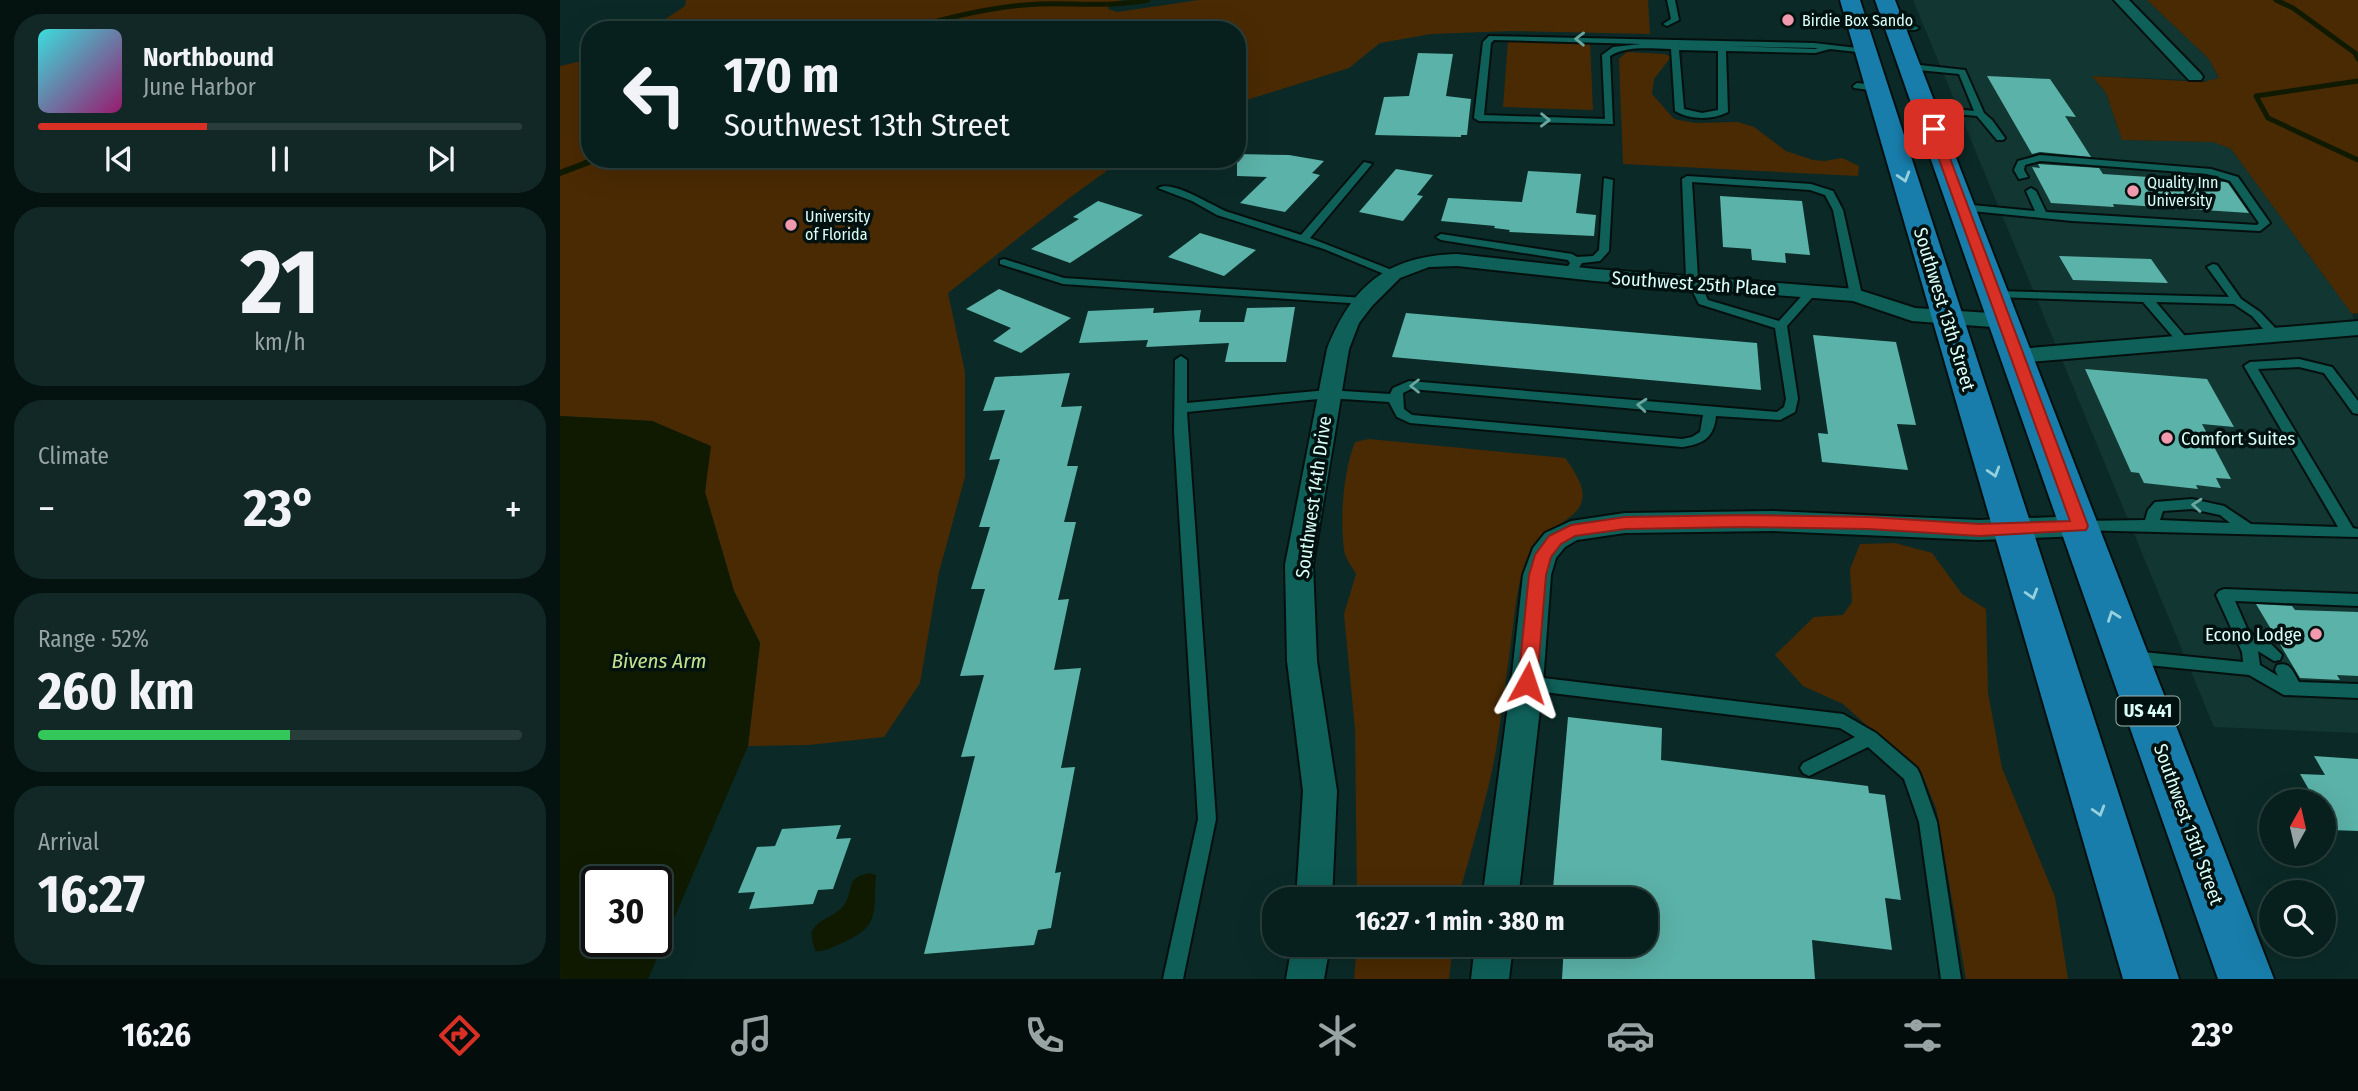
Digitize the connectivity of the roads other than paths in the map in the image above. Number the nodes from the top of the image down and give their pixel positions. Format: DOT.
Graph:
graph roads {
  1 [pos="1671,0"];
  2 [pos="1850,0"];
  3 [pos="2121,0"];
  4 [pos="1892,14"];
  5 [pos="1667,24"];
  6 [pos="1722,46"];
  7 [pos="1675,47"];
  8 [pos="1866,51"];
  9 [pos="1911,67"];
  10 [pos="2194,77"];
  11 [pos="1867,87"];
  12 [pos="1923,100"];
  13 [pos="1980,114"];
  14 [pos="2000,138"];
  15 [pos="1367,164"];
  16 [pos="2023,177"];
  17 [pos="1608,180"];
  18 [pos="1163,188"];
  19 [pos="2031,191"];
  20 [pos="1962,207"];
  21 [pos="2041,214"];
  22 [pos="1441,237"];
  23 [pos="1303,239"];
  24 [pos="1004,261"];
  25 [pos="1573,266"];
  26 [pos="2213,267"];
  27 [pos="1390,277"];
  28 [pos="1695,283"];
  29 [pos="1812,291"];
  30 [pos="1856,295"];
  31 [pos="2147,299"];
  32 [pos="1364,301"];
  33 [pos="2236,301"];
  34 [pos="2000,308"];
  35 [pos="1947,317"];
  36 [pos="1781,326"];
  37 [pos="2358,328"];
  38 [pos="2275,335"];
  39 [pos="2184,342"];
  40 [pos="2018,356"];
  41 [pos="1181,360"];
  42 [pos="1328,394"];
  43 [pos="1395,398"];
  44 [pos="1181,408"];
  45 [pos="2358,410"];
  46 [pos="1710,411"];
  47 [pos="2080,526"];
  48 [pos="2151,526"];
  49 [pos="2012,529"];
  50 [pos="2249,530"];
  51 [pos="2353,533"];
  52 [pos="2358,600"];
  53 [pos="2243,637"];
  54 [pos="2128,657"];
  55 [pos="2252,669"];
  56 [pos="1527,683"];
  57 [pos="2294,688"];
  58 [pos="2358,691"];
  59 [pos="1870,738"];
  60 [pos="1809,768"];
  61 [pos="1315,887"];
  62 [pos="1502,887"];
  63 [pos="1309,957"];
  64 [pos="1493,957"];
  65 [pos="1173,979"];
  66 [pos="1305,979"];
  67 [pos="1490,979"];
  68 [pos="1951,979"];
  69 [pos="2151,979"];
  70 [pos="2246,979"];
  1 -- 5 [label="lane"];
  2 -- 8 [label="main road, Southwest 13th Street"];
  3 -- 10 [label="street"];
  4 -- 9 [label="main road, Southwest 13th Street / US 441"];
  6 -- 7 [label="lane"];
  6 -- 7 [label="lane"];
  6 -- 7 [label="lane, one-way"];
  6 -- 8 [label="lane"];
  8 -- 11 [label="main road, Southwest 13th Street"];
  9 -- 12 [label="main road, Southwest 13th Street / US 441"];
  9 -- 13 [label="lane"];
  11 -- 12 [label="main road"];
  11 -- 35 [label="main road, Southwest 13th Street, one-way"];
  12 -- 13 [label="lane"];
  12 -- 20 [label="main road, Southwest 13th Street / US 441"];
  13 -- 14 [label="lane"];
  15 -- 23 [label="lane"];
  16 -- 21 [label="lane"];
  17 -- 25 [label="lane"];
  18 -- 23 [label="lane"];
  19 -- 21 [label="lane"];
  20 -- 21 [label="lane"];
  20 -- 34 [label="main road, Southwest 13th Street / US 441"];
  22 -- 25 [label="lane"];
  23 -- 27 [label="lane"];
  24 -- 32 [label="lane"];
  25 -- 27 [label="street, Southwest 25th Place"];
  25 -- 28 [label="street, Southwest 25th Place"];
  26 -- 33 [label="lane"];
  27 -- 32 [label="street, Southwest 14th Drive"];
  28 -- 29 [label="street, Southwest 25th Place"];
  28 -- 30 [label="lane"];
  28 -- 36 [label="lane"];
  29 -- 30 [label="street, Southwest 25th Place"];
  29 -- 36 [label="lane"];
  30 -- 35 [label="street, Southwest 25th Place"];
  31 -- 33 [label="lane"];
  31 -- 34 [label="lane"];
  31 -- 39 [label="lane"];
  32 -- 42 [label="street, Southwest 14th Drive"];
  33 -- 38 [label="lane"];
  34 -- 35 [label="street, Southwest 25th Place"];
  34 -- 40 [label="main road, Southwest 13th Street / US 441"];
  35 -- 49 [label="main road, Southwest 13th Street, one-way"];
  36 -- 46 [label="lane"];
  37 -- 38 [label="street"];
  38 -- 39 [label="street"];
  39 -- 40 [label="street"];
  40 -- 47 [label="main road, Southwest 13th Street / US 441"];
  41 -- 44 [label="lane"];
  42 -- 43 [label="lane"];
  42 -- 44 [label="lane"];
  42 -- 61 [label="street, Southwest 14th Drive"];
  46 -- 43 [label="lane, one-way"];
  43 -- 46 [label="lane"];
  44 -- 65 [label="lane"];
  45 -- 51 [label="lane"];
  47 -- 48 [label="lane"];
  47 -- 49 [label="street"];
  54 -- 47 [label="main road, Southwest 13th Street / US 441, one-way"];
  48 -- 50 [label="lane"];
  50 -- 48 [label="lane, one-way"];
  49 -- 56 [label="street"];
  49 -- 69 [label="main road, Southwest 13th Street, one-way"];
  50 -- 51 [label="lane"];
  52 -- 53 [label="lane"];
  53 -- 55 [label="lane"];
  53 -- 57 [label="lane"];
  54 -- 55 [label="lane"];
  54 -- 70 [label="main road, Southwest 13th Street / US 441"];
  55 -- 57 [label="lane"];
  56 -- 59 [label="lane"];
  56 -- 62 [label="street"];
  57 -- 58 [label="lane"];
  59 -- 60 [label="lane"];
  59 -- 68 [label="lane"];
  63 -- 66 [label="street"];
  64 -- 67 [label="street"];
}
